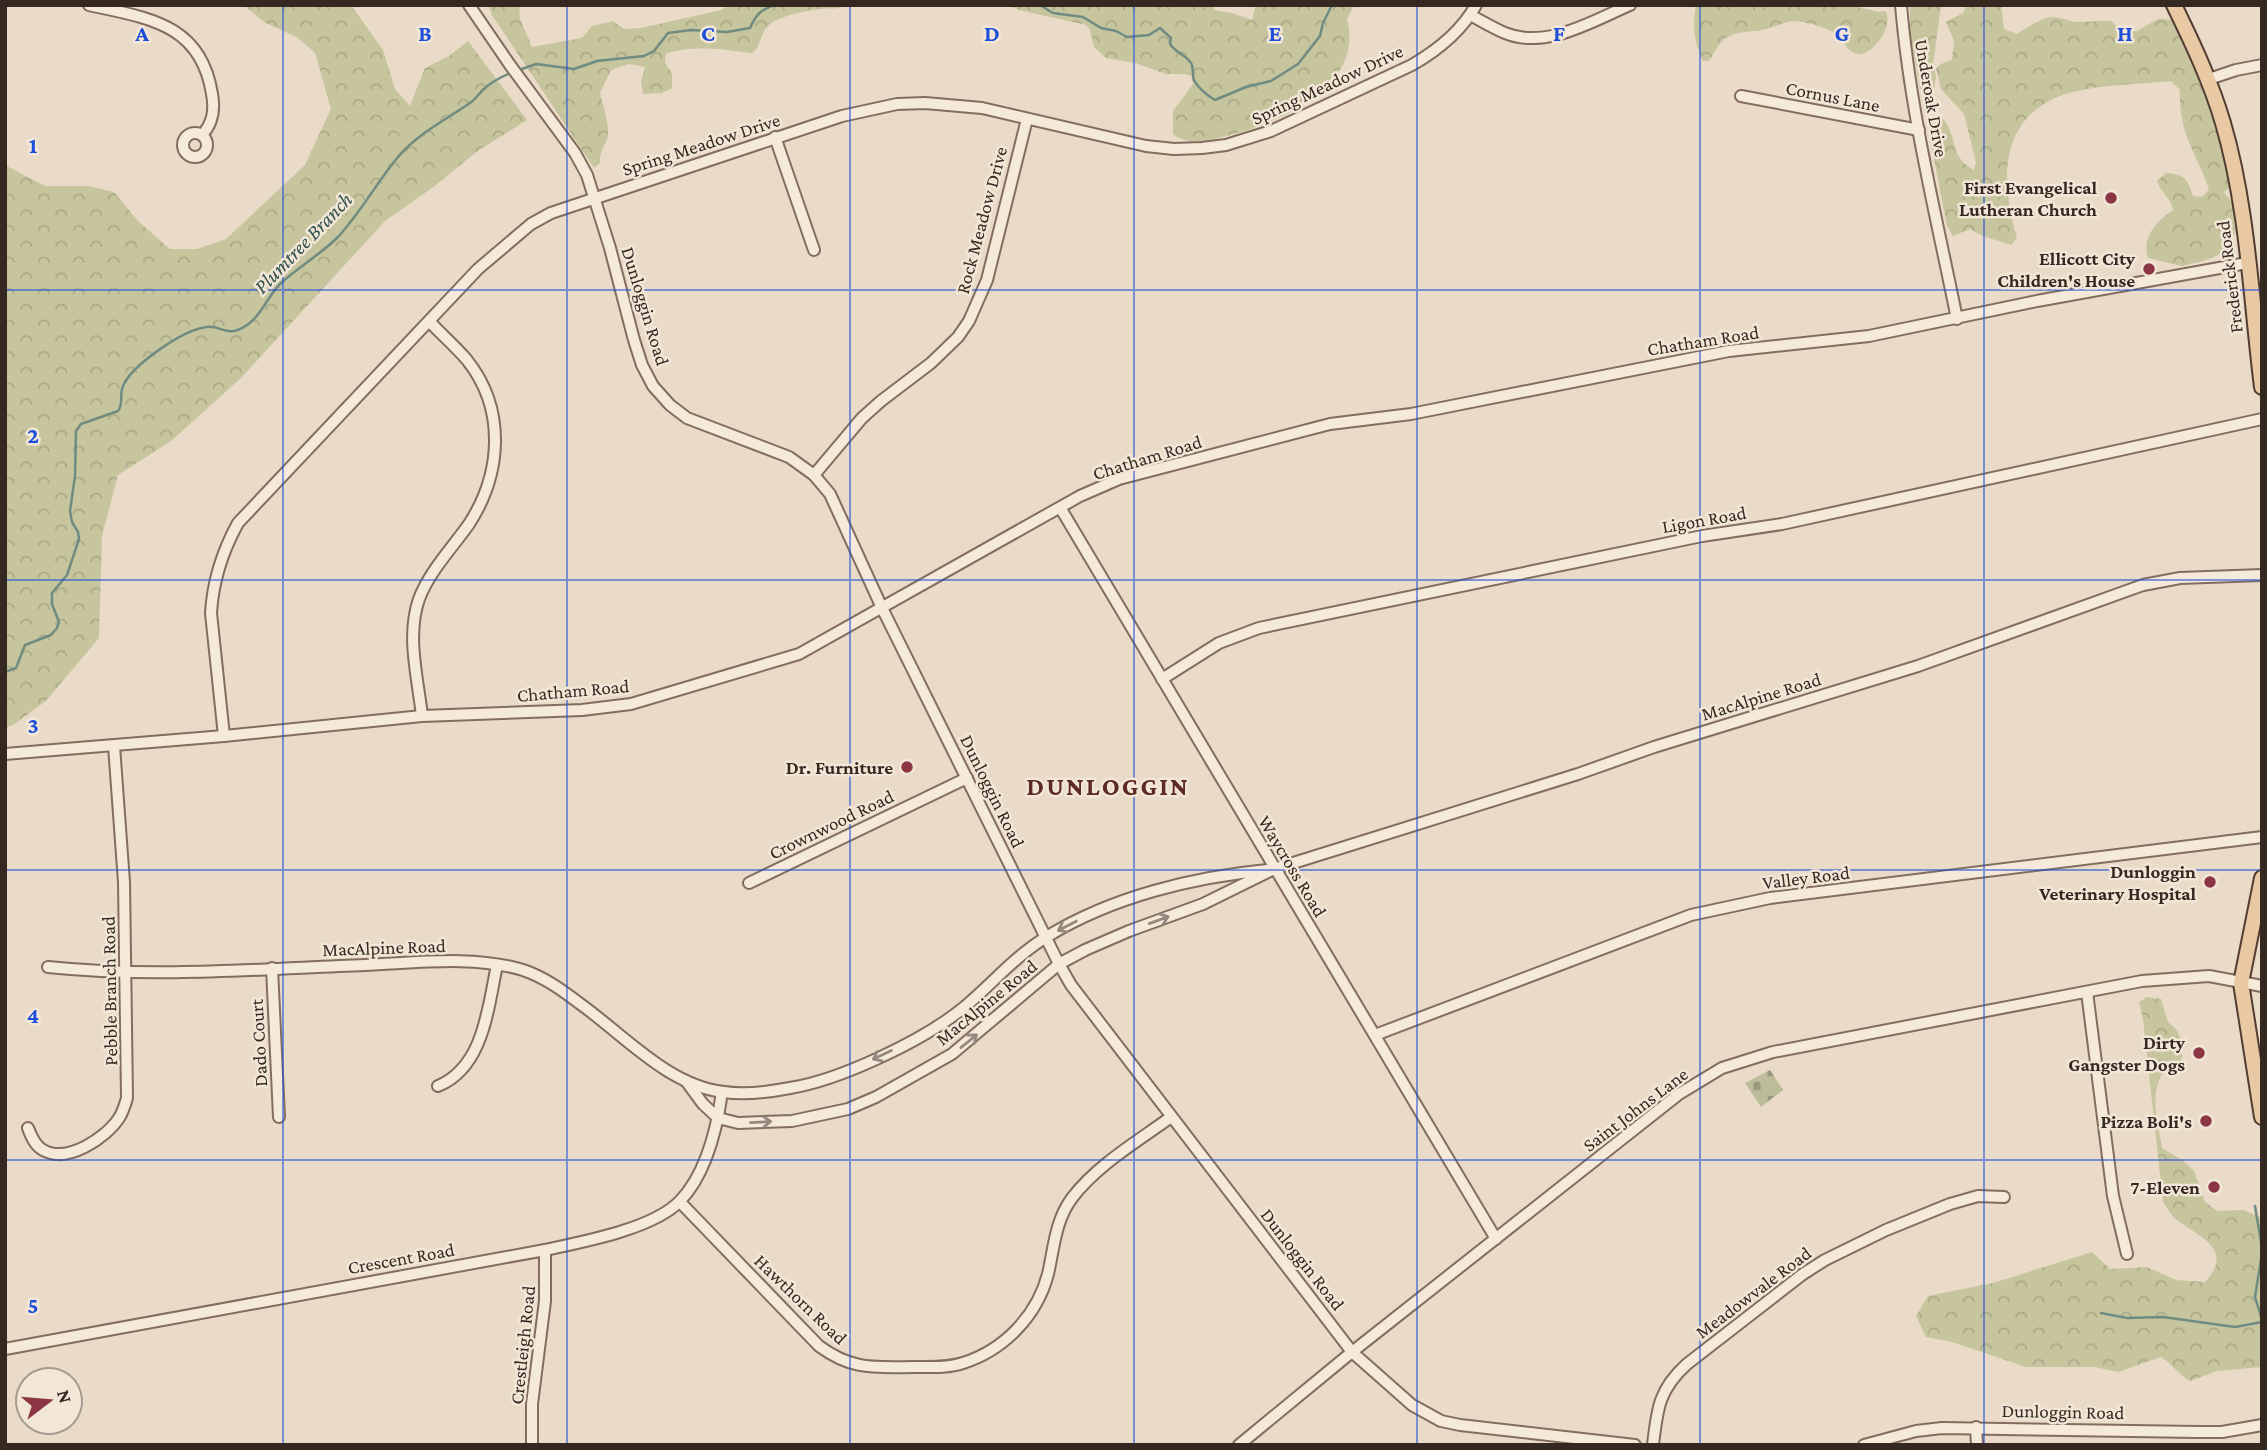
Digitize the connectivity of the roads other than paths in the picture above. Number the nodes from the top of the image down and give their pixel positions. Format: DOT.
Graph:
graph roads {
  1 [pos="89,5"];
  2 [pos="469,5"];
  3 [pos="1629,5"];
  4 [pos="1901,5"];
  5 [pos="2174,5"];
  6 [pos="1473,10"];
  7 [pos="2262,65"];
  8 [pos="2208,79"];
  9 [pos="1741,96"];
  10 [pos="1027,119"];
  11 [pos="1919,130"];
  12 [pos="202,135"];
  13 [pos="775,137"];
  14 [pos="595,198"];
  15 [pos="814,250"];
  16 [pos="2247,263"];
  17 [pos="1957,319"];
  18 [pos="430,322"];
  19 [pos="2259,338"];
  20 [pos="2262,387"];
  21 [pos="2262,419"];
  22 [pos="814,475"];
  23 [pos="1061,509"];
  24 [pos="2262,575"];
  25 [pos="882,608"];
  26 [pos="1162,679"];
  27 [pos="422,716"];
  28 [pos="224,736"];
  29 [pos="114,746"];
  30 [pos="5,754"];
  31 [pos="967,778"];
  32 [pos="2262,837"];
  33 [pos="1273,869"];
  34 [pos="2262,878"];
  35 [pos="749,883"];
  36 [pos="1046,937"];
  37 [pos="1059,964"];
  38 [pos="497,965"];
  39 [pos="48,967"];
  40 [pos="272,968"];
  41 [pos="125,973"];
  42 [pos="2241,983"];
  43 [pos="2262,986"];
  44 [pos="2087,992"];
  45 [pos="1375,1035"];
  46 [pos="686,1081"];
  47 [pos="438,1086"];
  48 [pos="722,1092"];
  49 [pos="1171,1116"];
  50 [pos="279,1117"];
  51 [pos="2262,1117"];
  52 [pos="718,1118"];
  53 [pos="27,1128"];
  54 [pos="2004,1197"];
  55 [pos="680,1202"];
  56 [pos="1496,1239"];
  57 [pos="545,1250"];
  58 [pos="2127,1254"];
  59 [pos="5,1349"];
  60 [pos="1352,1352"];
  61 [pos="2262,1425"];
  62 [pos="1976,1427"];
  63 [pos="532,1445"];
  64 [pos="1240,1445"];
  65 [pos="1635,1445"];
  66 [pos="1653,1445"];
  67 [pos="1864,1445"];
  68 [pos="1977,1445"];
  1 -- 12 [label="street"];
  2 -- 14 [label="street, Dunloggin Road"];
  3 -- 6 [label="street"];
  4 -- 11 [label="street, Underoak Drive"];
  5 -- 8 [label="main road, Frederick Road"];
  6 -- 10 [label="street, Spring Meadow Drive"];
  7 -- 8 [label="street"];
  8 -- 16 [label="main road, Frederick Road"];
  9 -- 11 [label="street, Cornus Lane"];
  10 -- 13 [label="street, Spring Meadow Drive"];
  10 -- 22 [label="street, Rock Meadow Drive"];
  11 -- 17 [label="street, Underoak Drive"];
  13 -- 14 [label="street, Spring Meadow Drive"];
  13 -- 15 [label="street"];
  14 -- 18 [label="street, Spring Meadow Drive"];
  14 -- 22 [label="street, Dunloggin Road"];
  16 -- 17 [label="street, Chatham Road"];
  16 -- 19 [label="main road, Frederick Road"];
  17 -- 23 [label="street, Chatham Road"];
  18 -- 27 [label="street"];
  18 -- 28 [label="street, Spring Meadow Drive"];
  19 -- 20 [label="main road, Frederick Road"];
  21 -- 26 [label="street, Ligon Road"];
  22 -- 25 [label="street, Dunloggin Road"];
  23 -- 25 [label="street, Chatham Road"];
  23 -- 26 [label="street, Waycross Road"];
  24 -- 33 [label="street, MacAlpine Road"];
  25 -- 27 [label="street, Chatham Road"];
  25 -- 31 [label="street, Dunloggin Road"];
  26 -- 33 [label="street, Waycross Road"];
  27 -- 28 [label="street, Chatham Road"];
  28 -- 29 [label="street, Chatham Road"];
  29 -- 30 [label="street, Chatham Road"];
  29 -- 41 [label="street, Pebble Branch Road"];
  31 -- 35 [label="street, Crownwood Road"];
  31 -- 36 [label="street, Dunloggin Road"];
  32 -- 45 [label="street, Valley Road"];
  33 -- 36 [label="street, MacAlpine Road, one-way"];
  37 -- 33 [label="street, MacAlpine Road, one-way"];
  33 -- 45 [label="street, Waycross Road"];
  34 -- 42 [label="main road"];
  36 -- 37 [label="street, Dunloggin Road"];
  36 -- 48 [label="street, MacAlpine Road, one-way"];
  37 -- 49 [label="street, Dunloggin Road"];
  52 -- 37 [label="street, MacAlpine Road, one-way"];
  38 -- 40 [label="street, MacAlpine Road"];
  38 -- 46 [label="street, MacAlpine Road"];
  38 -- 47 [label="street"];
  39 -- 41 [label="street, MacAlpine Road"];
  40 -- 41 [label="street, MacAlpine Road"];
  40 -- 50 [label="street, Dado Court"];
  41 -- 53 [label="street, Pebble Branch Road"];
  42 -- 43 [label="street, Saint Johns Lane"];
  42 -- 44 [label="street, Saint Johns Lane"];
  42 -- 51 [label="main road"];
  44 -- 56 [label="street, Saint Johns Lane"];
  44 -- 58 [label="street"];
  45 -- 56 [label="street, Waycross Road"];
  46 -- 48 [label="street, MacAlpine Road"];
  46 -- 52 [label="street, MacAlpine Road"];
  48 -- 52 [label="street"];
  49 -- 55 [label="street, Hawthorn Road"];
  49 -- 60 [label="street, Dunloggin Road"];
  52 -- 55 [label="street"];
  54 -- 66 [label="street, Meadowvale Road"];
  55 -- 57 [label="street, Crescent Road"];
  56 -- 60 [label="street, Saint Johns Lane"];
  57 -- 59 [label="street, Crescent Road"];
  57 -- 63 [label="street, Crestleigh Road"];
  60 -- 64 [label="street, Saint Johns Lane"];
  60 -- 65 [label="street, Dunloggin Road"];
  61 -- 62 [label="street, Dunloggin Road"];
  62 -- 67 [label="street, Dunloggin Road"];
  62 -- 68 [label="street"];
}
